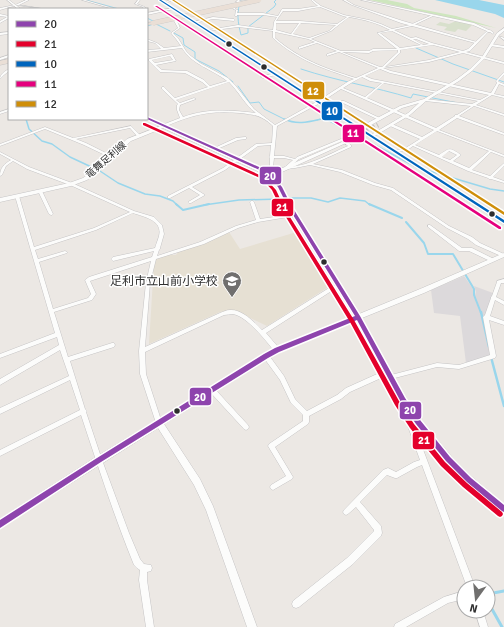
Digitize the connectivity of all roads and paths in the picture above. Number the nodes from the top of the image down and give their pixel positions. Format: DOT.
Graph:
graph roads {
  1 [pos="8,0"];
  2 [pos="28,0"];
  3 [pos="83,0"];
  4 [pos="139,0"];
  5 [pos="160,0"];
  6 [pos="172,0"];
  7 [pos="247,0"];
  8 [pos="252,0"];
  9 [pos="259,0"];
  10 [pos="264,0"];
  11 [pos="312,0"];
  12 [pos="344,0"];
  13 [pos="362,0"];
  14 [pos="238,1"];
  15 [pos="164,3"];
  16 [pos="16,5"];
  17 [pos="107,6"];
  18 [pos="236,6"];
  19 [pos="320,6"];
  20 [pos="19,8"];
  21 [pos="36,8"];
  22 [pos="103,8"];
  23 [pos="112,8"];
  24 [pos="144,8"];
  25 [pos="173,8"];
  26 [pos="0,9"];
  27 [pos="298,10"];
  28 [pos="148,14"];
  29 [pos="236,14"];
  30 [pos="297,14"];
  31 [pos="186,16"];
  32 [pos="277,16"];
  33 [pos="432,16"];
  34 [pos="348,17"];
  35 [pos="234,20"];
  36 [pos="194,22"];
  37 [pos="276,22"];
  38 [pos="300,22"];
  39 [pos="149,23"];
  40 [pos="338,25"];
  41 [pos="231,26"];
  42 [pos="413,26"];
  43 [pos="503,29"];
  44 [pos="274,30"];
  45 [pos="394,30"];
  46 [pos="208,31"];
  47 [pos="490,31"];
  48 [pos="493,32"];
  49 [pos="292,34"];
  50 [pos="309,39"];
  51 [pos="411,39"];
  52 [pos="148,40"];
  53 [pos="318,42"];
  54 [pos="476,42"];
  55 [pos="433,44"];
  56 [pos="491,45"];
  57 [pos="423,46"];
  58 [pos="180,47"];
  59 [pos="504,47"];
  60 [pos="169,48"];
  61 [pos="300,48"];
  62 [pos="163,49"];
  63 [pos="398,49"];
  64 [pos="148,51"];
  65 [pos="341,51"];
  66 [pos="463,52"];
  67 [pos="171,55"];
  68 [pos="328,55"];
  69 [pos="483,58"];
  70 [pos="504,63"];
  71 [pos="155,64"];
  72 [pos="381,68"];
  73 [pos="8,71"];
  74 [pos="504,73"];
  75 [pos="275,74"];
  76 [pos="362,76"];
  77 [pos="262,77"];
  78 [pos="0,78"];
  79 [pos="356,79"];
  80 [pos="229,81"];
  81 [pos="383,83"];
  82 [pos="498,83"];
  83 [pos="452,84"];
  84 [pos="504,85"];
  85 [pos="210,87"];
  86 [pos="162,88"];
  87 [pos="342,88"];
  88 [pos="437,93"];
  89 [pos="493,93"];
  90 [pos="504,97"];
  91 [pos="366,98"];
  92 [pos="175,99"];
  93 [pos="195,99"];
  94 [pos="425,100"];
  95 [pos="480,101"];
  96 [pos="319,102"];
  97 [pos="178,105"];
  98 [pos="473,105"];
  99 [pos="331,110"];
  100 [pos="394,111"];
  101 [pos="400,113"];
  102 [pos="504,115"];
  103 [pos="262,116"];
  104 [pos="406,116"];
  105 [pos="456,116"];
  106 [pos="148,118"];
  107 [pos="182,118"];
  108 [pos="380,119"];
  109 [pos="378,125"];
  110 [pos="391,125"];
  111 [pos="163,126"];
  112 [pos="275,126"];
  113 [pos="360,129"];
  114 [pos="437,130"];
  115 [pos="504,134"];
  116 [pos="138,135"];
  117 [pos="371,136"];
  118 [pos="245,138"];
  119 [pos="73,139"];
  120 [pos="423,139"];
  121 [pos="344,143"];
  122 [pos="273,144"];
  123 [pos="0,145"];
  124 [pos="413,145"];
  125 [pos="214,148"];
  126 [pos="395,151"];
  127 [pos="490,151"];
  128 [pos="0,153"];
  129 [pos="504,156"];
  130 [pos="111,157"];
  131 [pos="271,157"];
  132 [pos="439,157"];
  133 [pos="13,160"];
  134 [pos="239,160"];
  135 [pos="295,160"];
  136 [pos="450,162"];
  137 [pos="310,164"];
  138 [pos="504,164"];
  139 [pos="271,167"];
  140 [pos="286,168"];
  141 [pos="469,170"];
  142 [pos="0,175"];
  143 [pos="271,175"];
  144 [pos="490,178"];
  145 [pos="504,182"];
  146 [pos="71,184"];
  147 [pos="190,187"];
  148 [pos="40,191"];
  149 [pos="17,196"];
  150 [pos="169,197"];
  151 [pos="0,200"];
  152 [pos="190,202"];
  153 [pos="252,202"];
  154 [pos="133,212"];
  155 [pos="51,214"];
  156 [pos="294,215"];
  157 [pos="258,221"];
  158 [pos="504,222"];
  159 [pos="429,226"];
  160 [pos="158,248"];
  161 [pos="33,249"];
  162 [pos="64,252"];
  163 [pos="504,255"];
  164 [pos="154,258"];
  165 [pos="113,259"];
  166 [pos="492,260"];
  167 [pos="37,261"];
  168 [pos="504,281"];
  169 [pos="340,286"];
  170 [pos="493,298"];
  171 [pos="504,303"];
  172 [pos="52,311"];
  173 [pos="358,317"];
  174 [pos="486,317"];
  175 [pos="504,323"];
  176 [pos="263,332"];
  177 [pos="58,334"];
  178 [pos="112,345"];
  179 [pos="62,346"];
  180 [pos="277,350"];
  181 [pos="142,351"];
  182 [pos="0,356"];
  183 [pos="266,356"];
  184 [pos="66,360"];
  185 [pos="389,374"];
  186 [pos="72,377"];
  187 [pos="0,382"];
  188 [pos="212,390"];
  189 [pos="403,400"];
  190 [pos="0,411"];
  191 [pos="84,411"];
  192 [pos="306,414"];
  193 [pos="159,423"];
  194 [pos="246,427"];
  195 [pos="0,454"];
  196 [pos="99,460"];
  197 [pos="423,462"];
  198 [pos="273,487"];
  199 [pos="356,502"];
  200 [pos="504,509"];
  201 [pos="346,512"];
  202 [pos="0,524"];
  203 [pos="468,579"];
  204 [pos="456,597"];
  205 [pos="296,604"];
  206 [pos="150,627"];
  207 [pos="252,627"];
  208 [pos="398,627"];
  1 -- 16 [label="street"];
  2 -- 16 [label="street"];
  3 -- 17 [label="street"];
  4 -- 24 [label="street"];
  5 -- 15 [label="main road"];
  6 -- 15 [label="street"];
  7 -- 14 [label="street"];
  8 -- 39 [label="highway, bridge"];
  9 -- 39 [label="highway, bridge"];
  10 -- 18 [label="street"];
  11 -- 19 [label="street"];
  12 -- 42 [label="street"];
  13 -- 47 [label="street"];
  14 -- 18 [label="street"];
  15 -- 25 [label="main road"];
  16 -- 20 [label="street"];
  16 -- 21 [label="street"];
  16 -- 26 [label="street"];
  17 -- 22 [label="street"];
  17 -- 23 [label="street"];
  18 -- 29 [label="street"];
  18 -- 31 [label="street"];
  19 -- 27 [label="street"];
  19 -- 34 [label="street"];
  25 -- 28 [label="street"];
  25 -- 31 [label="main road"];
  27 -- 30 [label="street"];
  27 -- 32 [label="street"];
  29 -- 32 [label="street"];
  29 -- 35 [label="street"];
  31 -- 36 [label="main road"];
  31 -- 58 [label="street"];
  32 -- 37 [label="street"];
  33 -- 42 [label="street"];
  34 -- 40 [label="street"];
  34 -- 45 [label="street"];
  35 -- 36 [label="street"];
  35 -- 41 [label="street"];
  36 -- 46 [label="main road"];
  37 -- 38 [label="street"];
  37 -- 44 [label="street"];
  38 -- 40 [label="street"];
  38 -- 49 [label="street"];
  40 -- 50 [label="street"];
  41 -- 44 [label="street"];
  41 -- 46 [label="street"];
  42 -- 45 [label="street"];
  42 -- 54 [label="street"];
  43 -- 56 [label="main road"];
  44 -- 49 [label="street"];
  44 -- 79 [label="street"];
  45 -- 51 [label="street"];
  45 -- 63 [label="street"];
  46 -- 75 [label="main road"];
  47 -- 48 [label="street"];
  47 -- 54 [label="street"];
  49 -- 50 [label="street"];
  50 -- 53 [label="street"];
  51 -- 55 [label="street"];
  51 -- 57 [label="street"];
  52 -- 62 [label="street"];
  53 -- 61 [label="street"];
  53 -- 65 [label="street"];
  54 -- 66 [label="street"];
  55 -- 57 [label="street"];
  55 -- 66 [label="street"];
  56 -- 59 [label="street"];
  56 -- 69 [label="main road"];
  57 -- 63 [label="street"];
  58 -- 60 [label="street"];
  58 -- 80 [label="street"];
  60 -- 62 [label="street"];
  60 -- 67 [label="street"];
  62 -- 64 [label="street"];
  63 -- 65 [label="street"];
  63 -- 72 [label="street"];
  65 -- 68 [label="street"];
  65 -- 72 [label="street"];
  66 -- 69 [label="street"];
  66 -- 72 [label="street"];
  67 -- 71 [label="street"];
  67 -- 71 [label="street"];
  69 -- 70 [label="street"];
  69 -- 83 [label="main road"];
  71 -- 85 [label="street"];
  72 -- 76 [label="street"];
  72 -- 83 [label="street"];
  73 -- 78 [label="street"];
  74 -- 82 [label="street"];
  75 -- 77 [label="street"];
  75 -- 96 [label="main road"];
  76 -- 79 [label="street"];
  76 -- 81 [label="street"];
  79 -- 87 [label="street"];
  80 -- 85 [label="street"];
  80 -- 103 [label="street"];
  81 -- 88 [label="street"];
  81 -- 91 [label="street"];
  82 -- 84 [label="street"];
  82 -- 89 [label="street"];
  83 -- 88 [label="main road"];
  83 -- 89 [label="street"];
  85 -- 92 [label="street"];
  86 -- 92 [label="street"];
  87 -- 91 [label="street"];
  87 -- 96 [label="street"];
  88 -- 94 [label="main road"];
  88 -- 95 [label="street"];
  89 -- 90 [label="street"];
  89 -- 95 [label="street"];
  91 -- 100 [label="street"];
  92 -- 97 [label="street"];
  93 -- 97 [label="street"];
  94 -- 98 [label="street"];
  94 -- 100 [label="main road"];
  94 -- 101 [label="main road"];
  94 -- 104 [label="main road"];
  95 -- 98 [label="street"];
  96 -- 99 [label="main road"];
  96 -- 112 [label="street"];
  97 -- 107 [label="street"];
  98 -- 102 [label="street"];
  98 -- 105 [label="street"];
  99 -- 108 [label="street"];
  99 -- 113 [label="main road"];
  100 -- 101 [label="street"];
  100 -- 108 [label="main road"];
  101 -- 104 [label="street"];
  101 -- 109 [label="main road"];
  103 -- 107 [label="street"];
  103 -- 112 [label="street"];
  104 -- 110 [label="main road"];
  104 -- 114 [label="street"];
  105 -- 114 [label="street"];
  105 -- 115 [label="street"];
  106 -- 111 [label="street"];
  107 -- 111 [label="street"];
  108 -- 113 [label="main road"];
  110 -- 117 [label="main road"];
  110 -- 120 [label="street"];
  111 -- 116 [label="main road, 竜舞足利線"];
  111 -- 125 [label="main road"];
  112 -- 122 [label="street"];
  113 -- 117 [label="main road"];
  114 -- 120 [label="street"];
  114 -- 127 [label="street"];
  116 -- 119 [label="street"];
  116 -- 130 [label="main road, 竜舞足利線"];
  117 -- 126 [label="main road"];
  118 -- 125 [label="street"];
  119 -- 123 [label="street"];
  119 -- 130 [label="street"];
  120 -- 124 [label="street"];
  121 -- 140 [label="main road"];
  122 -- 131 [label="street"];
  122 -- 134 [label="street"];
  124 -- 126 [label="street"];
  124 -- 132 [label="street"];
  125 -- 134 [label="main road"];
  126 -- 158 [label="main road"];
  127 -- 129 [label="street"];
  127 -- 141 [label="street"];
  128 -- 133 [label="street"];
  130 -- 146 [label="main road, 竜舞足利線"];
  131 -- 135 [label="street"];
  131 -- 139 [label="street"];
  132 -- 136 [label="street"];
  132 -- 136 [label="street"];
  133 -- 142 [label="street"];
  133 -- 146 [label="street"];
  134 -- 143 [label="main road"];
  134 -- 147 [label="street"];
  135 -- 137 [label="street"];
  135 -- 140 [label="street"];
  136 -- 141 [label="street"];
  137 -- 140 [label="street"];
  137 -- 163 [label="street"];
  138 -- 144 [label="street"];
  140 -- 143 [label="main road"];
  141 -- 144 [label="street"];
  143 -- 156 [label="street"];
  144 -- 145 [label="street"];
  146 -- 148 [label="main road, 竜舞足利線"];
  146 -- 154 [label="street"];
  147 -- 150 [label="street"];
  147 -- 152 [label="street"];
  148 -- 149 [label="main road, 竜舞足利線"];
  148 -- 155 [label="street"];
  149 -- 151 [label="main road, 竜舞足利線"];
  149 -- 161 [label="street"];
  153 -- 157 [label="street"];
  154 -- 160 [label="street"];
  154 -- 161 [label="street"];
  156 -- 157 [label="street"];
  156 -- 169 [label="street"];
  157 -- 164 [label="street"];
  159 -- 166 [label="street"];
  160 -- 164 [label="street"];
  160 -- 165 [label="street"];
  161 -- 167 [label="street"];
  162 -- 167 [label="street"];
  163 -- 166 [label="street"];
  164 -- 172 [label="street"];
  164 -- 181 [label="street"];
  166 -- 173 [label="street"];
  167 -- 172 [label="street"];
  168 -- 170 [label="street"];
  169 -- 173 [label="street"];
  169 -- 176 [label="street"];
  170 -- 171 [label="street"];
  170 -- 174 [label="street"];
  172 -- 177 [label="street"];
  173 -- 180 [label="street"];
  173 -- 185 [label="street"];
  174 -- 175 [label="street"];
  174 -- 185 [label="street"];
  176 -- 180 [label="street"];
  176 -- 181 [label="street"];
  177 -- 179 [label="street"];
  177 -- 182 [label="street"];
  178 -- 184 [label="street"];
  179 -- 184 [label="street"];
  179 -- 187 [label="street"];
  180 -- 183 [label="street"];
  181 -- 193 [label="street"];
  183 -- 188 [label="street"];
  183 -- 192 [label="street"];
  184 -- 186 [label="street"];
  185 -- 189 [label="street"];
  185 -- 192 [label="street"];
  186 -- 190 [label="street"];
  186 -- 191 [label="street"];
  188 -- 193 [label="street"];
  188 -- 194 [label="street"];
  189 -- 197 [label="street"];
  189 -- 200 [label="street"];
  191 -- 195 [label="street"];
  191 -- 196 [label="street"];
  192 -- 198 [label="street"];
  193 -- 196 [label="street"];
  193 -- 207 [label="street"];
  196 -- 202 [label="street"];
  196 -- 206 [label="street"];
  197 -- 199 [label="street"];
  197 -- 203 [label="street"];
  199 -- 201 [label="street"];
  199 -- 205 [label="street"];
  204 -- 208 [label="street"];
}
